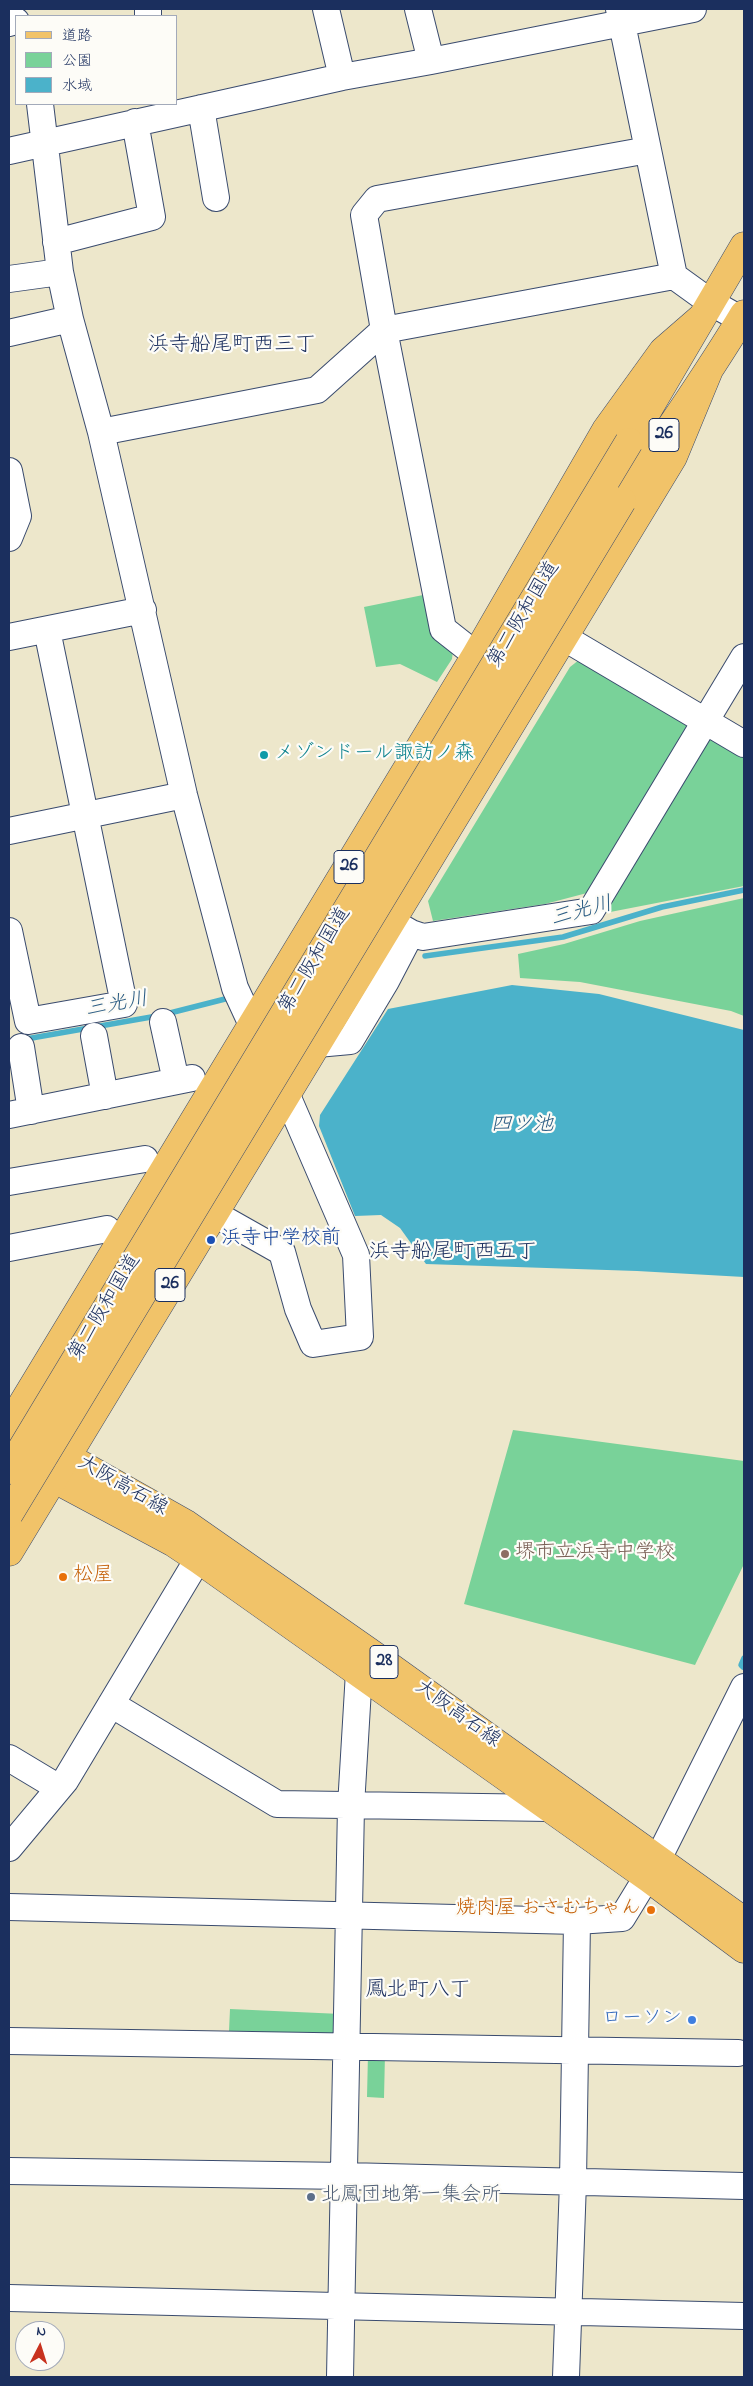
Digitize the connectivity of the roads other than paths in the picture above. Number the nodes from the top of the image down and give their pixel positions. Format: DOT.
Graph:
graph roads {
  1 [pos="326,9"];
  2 [pos="418,9"];
  3 [pos="693,9"];
  4 [pos="620,16"];
  5 [pos="432,62"];
  6 [pos="342,77"];
  7 [pos="40,105"];
  8 [pos="201,108"];
  9 [pos="134,122"];
  10 [pos="44,142"];
  11 [pos="9,150"];
  12 [pos="648,150"];
  13 [pos="216,198"];
  14 [pos="56,242"];
  15 [pos="744,246"];
  16 [pos="60,272"];
  17 [pos="674,276"];
  18 [pos="9,279"];
  19 [pos="706,310"];
  20 [pos="743,318"];
  21 [pos="70,319"];
  22 [pos="384,330"];
  23 [pos="9,333"];
  24 [pos="709,370"];
  25 [pos="101,432"];
  26 [pos="9,470"];
  27 [pos="9,538"];
  28 [pos="143,610"];
  29 [pos="47,630"];
  30 [pos="9,637"];
  31 [pos="563,637"];
  32 [pos="476,655"];
  33 [pos="744,657"];
  34 [pos="705,721"];
  35 [pos="744,744"];
  36 [pos="184,795"];
  37 [pos="86,815"];
  38 [pos="9,831"];
  39 [pos="402,927"];
  40 [pos="9,931"];
  41 [pos="163,1022"];
  42 [pos="252,1027"];
  43 [pos="94,1036"];
  44 [pos="21,1047"];
  45 [pos="287,1093"];
  46 [pos="105,1096"];
  47 [pos="20,1113"];
  48 [pos="144,1158"];
  49 [pos="9,1182"];
  50 [pos="213,1213"];
  51 [pos="107,1230"];
  52 [pos="9,1248"];
  53 [pos="9,1426"];
  54 [pos="9,1455"];
  55 [pos="61,1467"];
  56 [pos="9,1470"];
  57 [pos="9,1514"];
  58 [pos="9,1552"];
  59 [pos="198,1558"];
  60 [pos="365,1663"];
  61 [pos="744,1688"];
  62 [pos="111,1704"];
  63 [pos="9,1758"];
  64 [pos="59,1788"];
  65 [pos="351,1806"];
  66 [pos="550,1808"];
  67 [pos="9,1848"];
  68 [pos="652,1868"];
  69 [pos="9,1907"];
  70 [pos="349,1914"];
  71 [pos="577,1920"];
  72 [pos="744,1921"];
  73 [pos="744,1949"];
  74 [pos="9,2041"];
  75 [pos="346,2047"];
  76 [pos="576,2051"];
  77 [pos="738,2053"];
  78 [pos="9,2171"];
  79 [pos="346,2176"];
  80 [pos="573,2182"];
  81 [pos="744,2186"];
  82 [pos="9,2298"];
  83 [pos="342,2308"];
  84 [pos="567,2312"];
  85 [pos="744,2316"];
  86 [pos="340,2377"];
  87 [pos="566,2377"];
  1 -- 6 [label="street"];
  2 -- 5 [label="street"];
  3 -- 4 [label="street"];
  4 -- 5 [label="street"];
  4 -- 12 [label="street"];
  5 -- 6 [label="street"];
  6 -- 8 [label="street"];
  7 -- 10 [label="street"];
  8 -- 9 [label="street"];
  8 -- 13 [label="street"];
  9 -- 10 [label="street"];
  9 -- 14 [label="street"];
  10 -- 11 [label="street"];
  10 -- 14 [label="street"];
  12 -- 17 [label="street"];
  12 -- 22 [label="street"];
  14 -- 16 [label="street"];
  15 -- 19 [label="main road, 第二阪和国道 / 26"];
  16 -- 18 [label="street"];
  16 -- 21 [label="street"];
  17 -- 19 [label="street"];
  17 -- 22 [label="street"];
  19 -- 20 [label="street"];
  19 -- 32 [label="main road, 26"];
  19 -- 56 [label="main road, 第二阪和国道 / 26, bridge"];
  20 -- 24 [label="main road, 第二阪和国道 / 26"];
  21 -- 23 [label="street"];
  21 -- 25 [label="street"];
  22 -- 25 [label="street"];
  22 -- 32 [label="street"];
  24 -- 31 [label="main road, 26"];
  24 -- 57 [label="main road, 第二阪和国道 / 26, bridge"];
  25 -- 28 [label="street"];
  26 -- 27 [label="street"];
  28 -- 29 [label="street"];
  28 -- 36 [label="street"];
  29 -- 30 [label="street"];
  29 -- 37 [label="street"];
  31 -- 34 [label="street"];
  31 -- 39 [label="main road, 26"];
  32 -- 42 [label="main road, 26"];
  33 -- 34 [label="street"];
  34 -- 35 [label="street"];
  34 -- 39 [label="street"];
  36 -- 37 [label="street"];
  36 -- 42 [label="street"];
  37 -- 38 [label="street"];
  37 -- 40 [label="street"];
  39 -- 45 [label="main road, 26"];
  41 -- 46 [label="street"];
  42 -- 45 [label="street"];
  42 -- 53 [label="main road, 26"];
  43 -- 46 [label="street"];
  44 -- 47 [label="street"];
  45 -- 50 [label="main road, 26"];
  45 -- 50 [label="street"];
  46 -- 47 [label="street"];
  48 -- 49 [label="street"];
  50 -- 55 [label="main road, 26"];
  51 -- 52 [label="street"];
  53 -- 55 [label="main road, 大阪高石線 / 28"];
  54 -- 55 [label="main road, 大阪高石線 / 28"];
  55 -- 58 [label="main road, 26"];
  55 -- 59 [label="main road, 大阪高石線 / 28"];
  55 -- 60 [label="main road, 大阪高石線 / 28"];
  59 -- 60 [label="main road, 大阪高石線 / 28"];
  59 -- 62 [label="street"];
  60 -- 65 [label="street"];
  60 -- 66 [label="main road, 大阪高石線 / 28"];
  60 -- 68 [label="main road, 大阪高石線 / 28"];
  61 -- 68 [label="street"];
  62 -- 64 [label="street"];
  62 -- 65 [label="street"];
  63 -- 64 [label="street"];
  64 -- 67 [label="street"];
  65 -- 66 [label="street"];
  65 -- 70 [label="street"];
  66 -- 68 [label="main road, 大阪高石線 / 28"];
  68 -- 71 [label="street"];
  68 -- 72 [label="main road, 大阪高石線 / 28"];
  68 -- 73 [label="main road, 大阪高石線 / 28"];
  69 -- 70 [label="street"];
  70 -- 71 [label="street"];
  70 -- 75 [label="street"];
  71 -- 76 [label="street"];
  74 -- 75 [label="street"];
  75 -- 76 [label="street"];
  75 -- 79 [label="street"];
  76 -- 77 [label="street"];
  76 -- 80 [label="street"];
  78 -- 79 [label="street"];
  79 -- 80 [label="street"];
  79 -- 83 [label="street"];
  80 -- 81 [label="street"];
  80 -- 84 [label="street"];
  82 -- 83 [label="street"];
  83 -- 84 [label="street"];
  83 -- 86 [label="street"];
  84 -- 85 [label="street"];
  84 -- 87 [label="street"];
}
